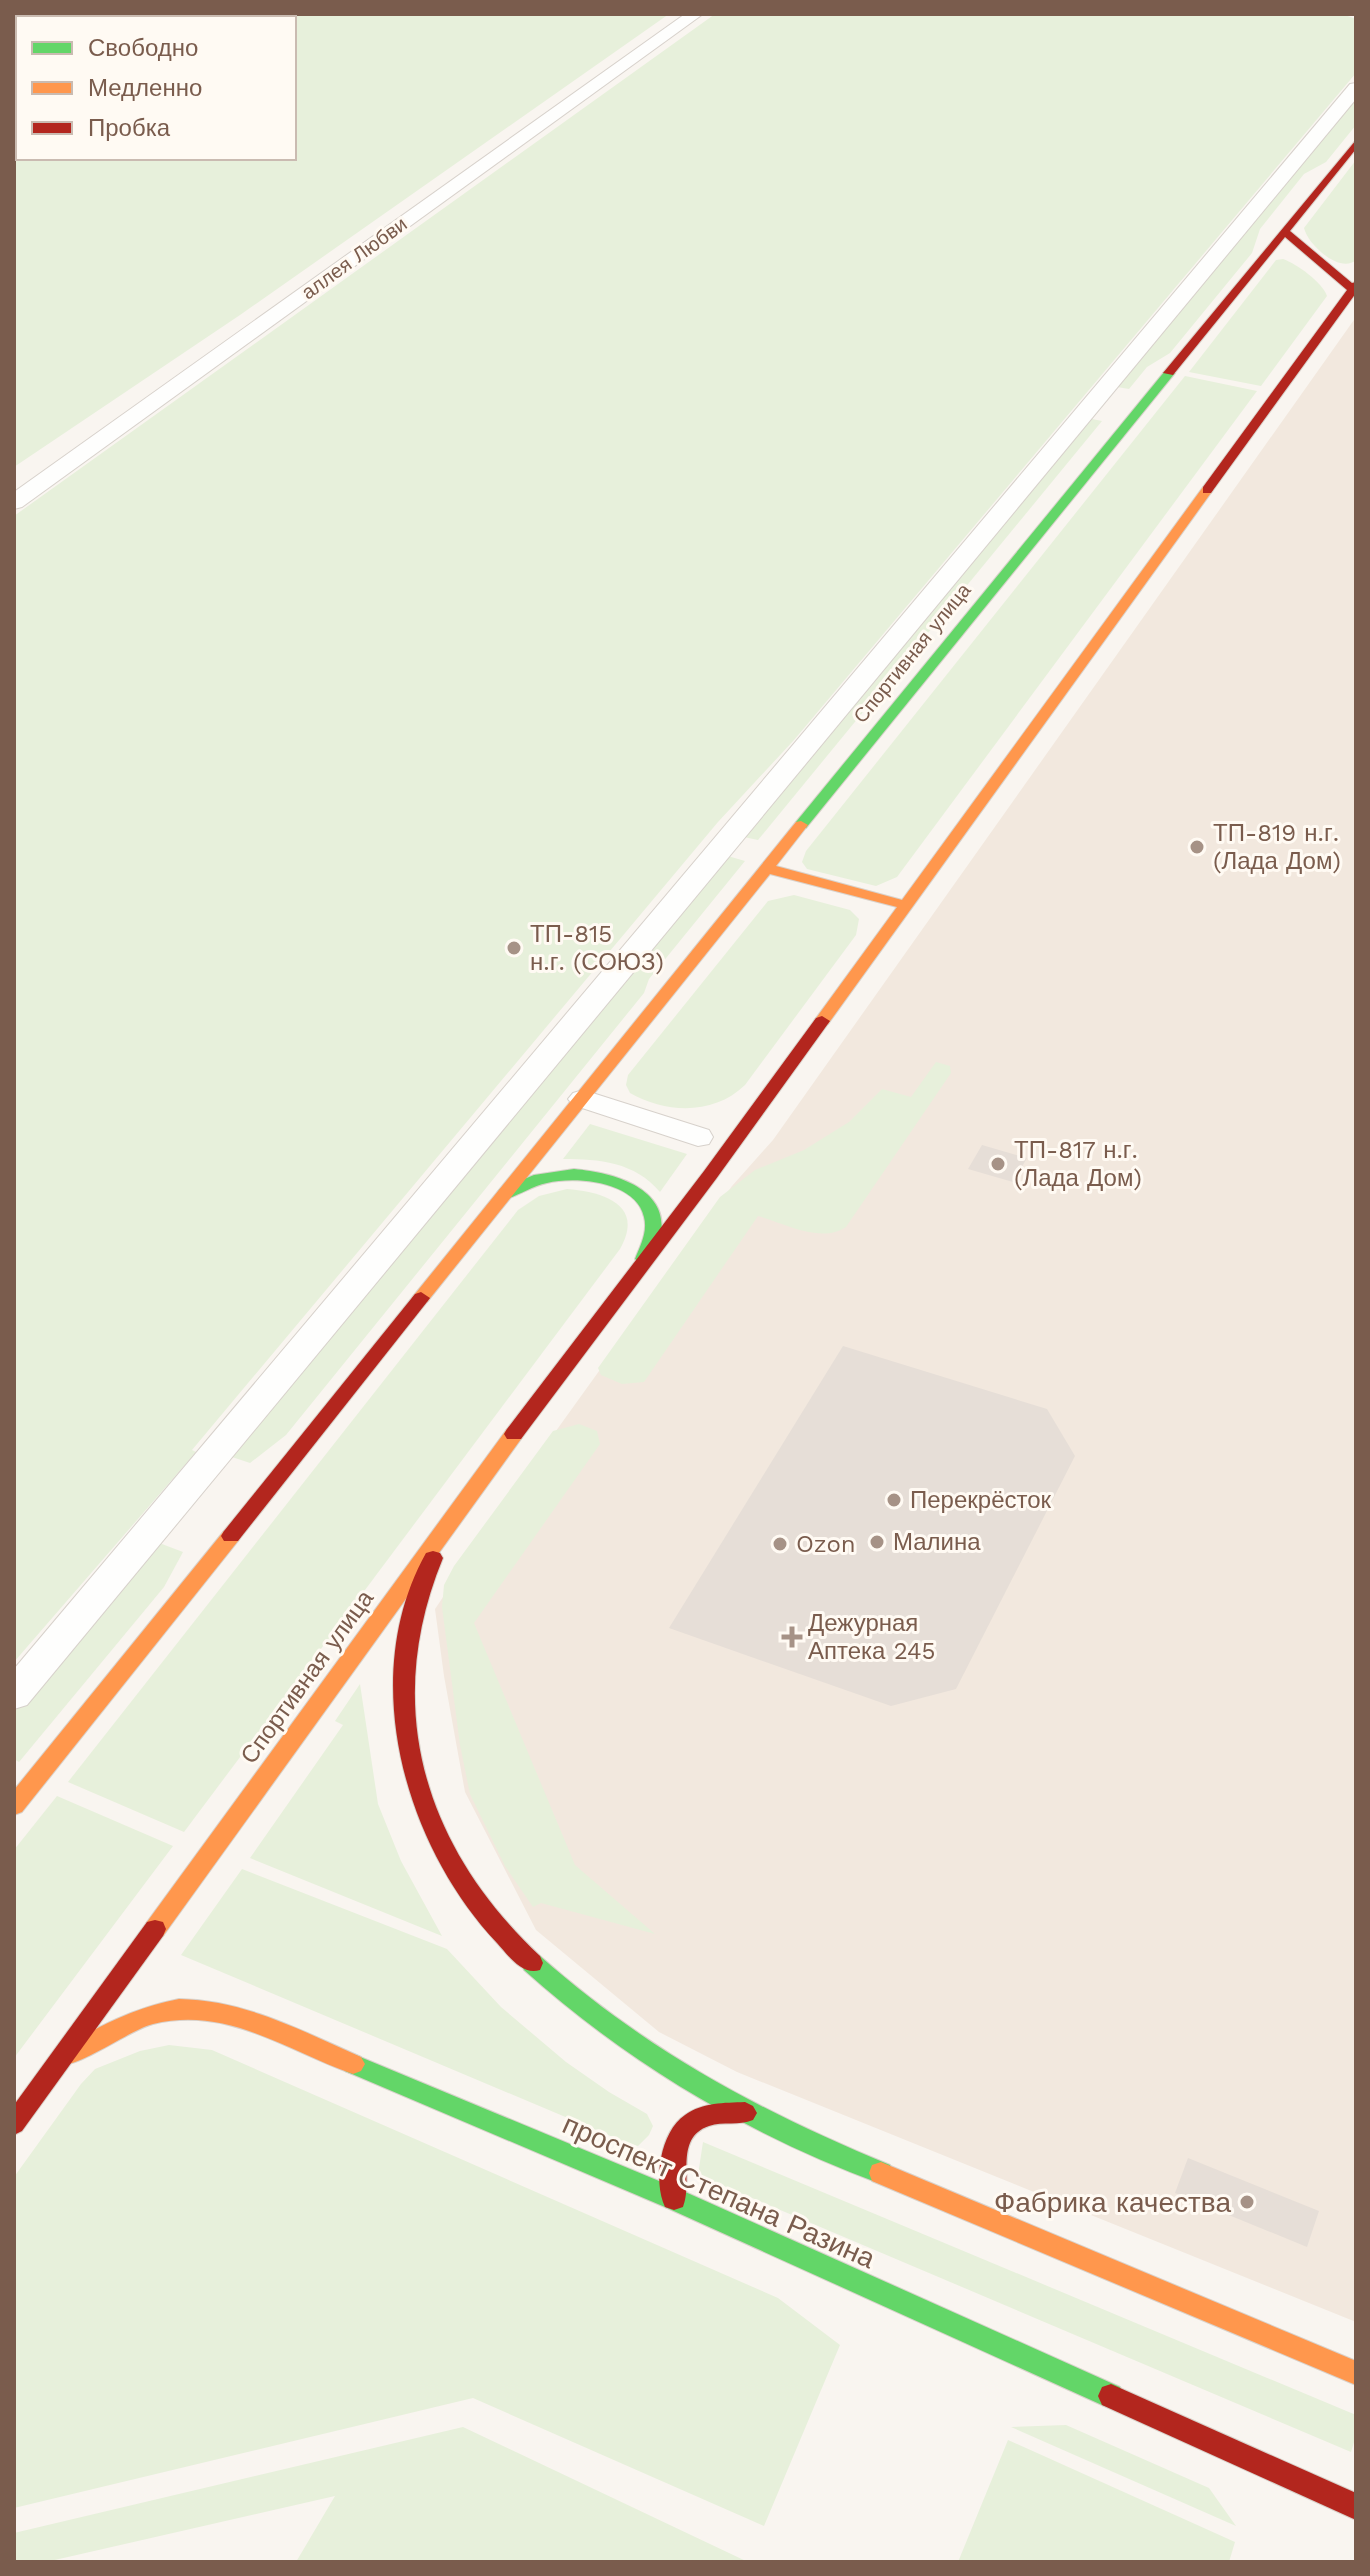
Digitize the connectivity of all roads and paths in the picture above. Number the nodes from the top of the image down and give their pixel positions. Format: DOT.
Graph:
graph roads {
  1 [pos="695,14"];
  2 [pos="1356,88"];
  3 [pos="1356,143"];
  4 [pos="1284,231"];
  5 [pos="1355,287"];
  6 [pos="14,502"];
  7 [pos="766,868"];
  8 [pos="905,905"];
  9 [pos="583,1099"];
  10 [pos="698,1137"];
  11 [pos="506,1193"];
  12 [pos="643,1261"];
  13 [pos="448,1525"];
  14 [pos="14,1695"];
  15 [pos="36,1779"];
  16 [pos="14,1793"];
  17 [pos="14,1806"];
  18 [pos="55,2065"];
  19 [pos="745,2113"];
  20 [pos="14,2124"];
  21 [pos="674,2199"];
  22 [pos="1356,2373"];
  23 [pos="1356,2507"];
  1 -- 6 [label="street, аллея Любви"];
  2 -- 14 [label="street"];
  3 -- 4 [label="main road, Спортивная улица"];
  4 -- 5 [label="main road"];
  4 -- 7 [label="main road, Спортивная улица"];
  5 -- 8 [label="main road, Спортивная улица"];
  7 -- 8 [label="main road"];
  7 -- 9 [label="main road, Спортивная улица"];
  8 -- 12 [label="main road, Спортивная улица"];
  9 -- 10 [label="street"];
  9 -- 11 [label="main road, Спортивная улица"];
  11 -- 12 [label="main road, Спортивная улица"];
  11 -- 15 [label="main road, Спортивная улица"];
  12 -- 13 [label="main road, Спортивная улица"];
  13 -- 18 [label="main road, Спортивная улица"];
  13 -- 19 [label="main road"];
  15 -- 16 [label="main road"];
  15 -- 17 [label="main road, Спортивная улица"];
  18 -- 20 [label="main road, Спортивная улица"];
  18 -- 21 [label="main road, проспект Степана Разина"];
  19 -- 21 [label="main road"];
  19 -- 22 [label="main road"];
  21 -- 23 [label="main road, проспект Степана Разина"];
}
